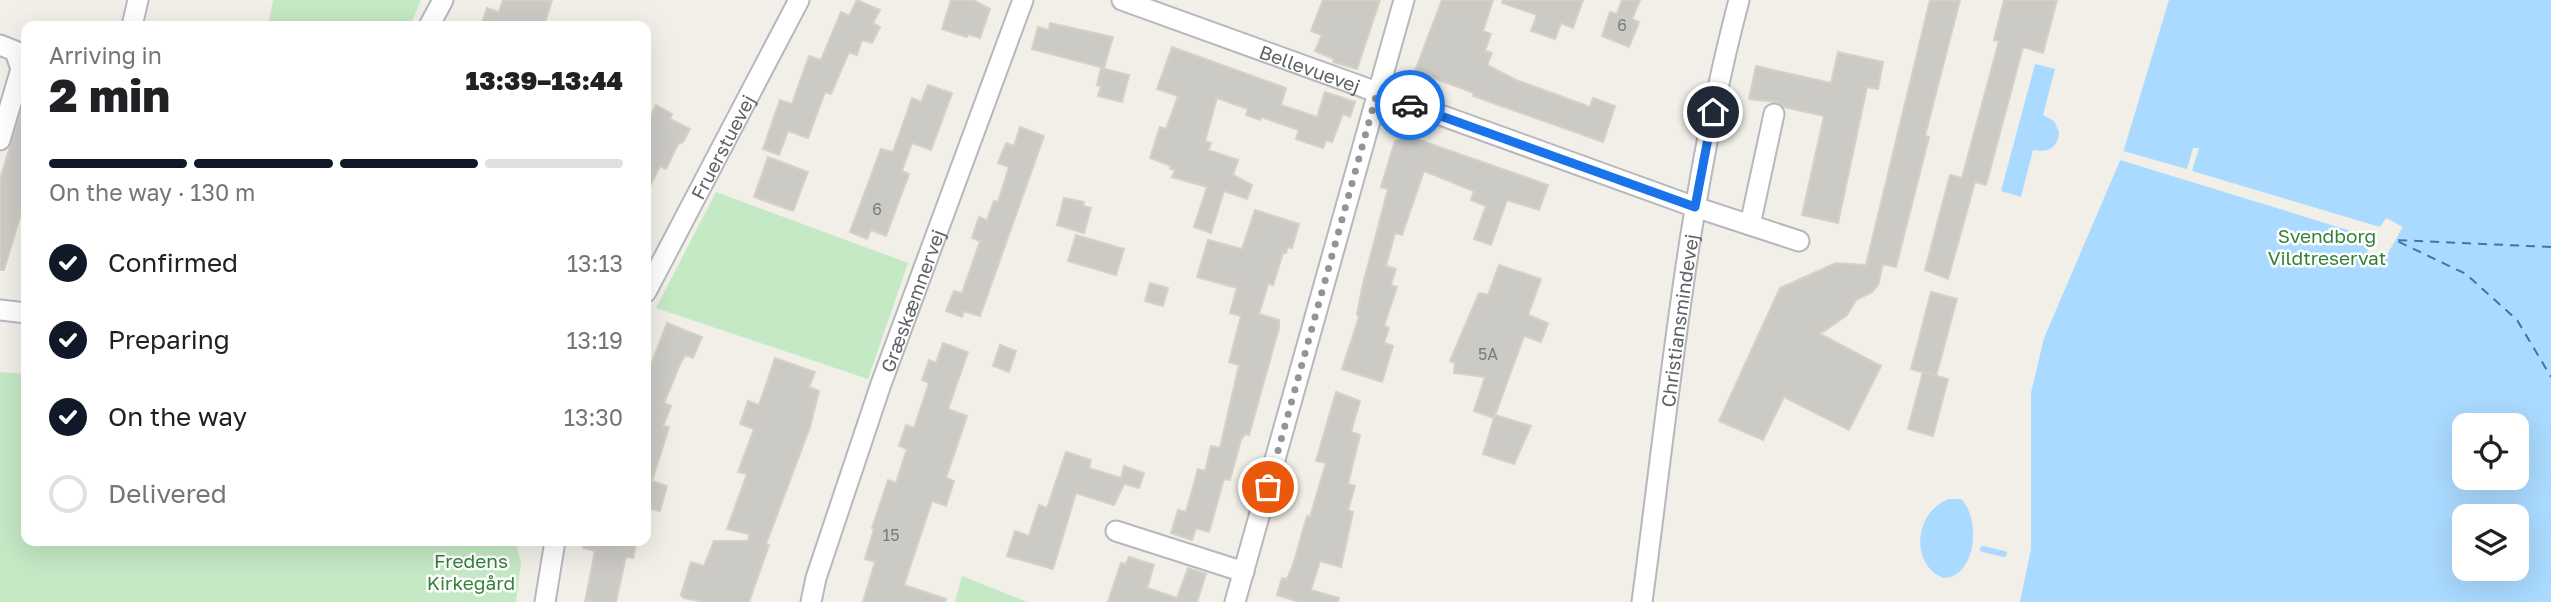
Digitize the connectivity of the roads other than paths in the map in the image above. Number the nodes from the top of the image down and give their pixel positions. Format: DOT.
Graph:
graph roads {
  1 [pos="138,0"];
  2 [pos="443,0"];
  3 [pos="799,0"];
  4 [pos="1023,0"];
  5 [pos="1122,0"];
  6 [pos="1404,0"];
  7 [pos="1739,0"];
  8 [pos="133,21"];
  9 [pos="432,21"];
  10 [pos="0,45"];
  11 [pos="1377,93"];
  12 [pos="1774,114"];
  13 [pos="0,140"];
  14 [pos="1695,207"];
  15 [pos="1750,225"];
  16 [pos="1799,241"];
  17 [pos="651,282"];
  18 [pos="0,310"];
  19 [pos="21,312"];
  20 [pos="1116,531"];
  21 [pos="554,546"];
  22 [pos="1244,572"];
  23 [pos="545,602"];
  24 [pos="811,602"];
  25 [pos="1235,602"];
  26 [pos="1642,602"];
  1 -- 8 [label="street"];
  2 -- 9 [label="street"];
  3 -- 17 [label="street, Fruerstuevej"];
  4 -- 24 [label="street, Græskæmnervej"];
  5 -- 11 [label="street, Bellevuevej"];
  6 -- 11 [label="street"];
  7 -- 14 [label="street, Christiansmindevej"];
  10 -- 13 [label="street"];
  11 -- 14 [label="street, Bellevuevej"];
  11 -- 22 [label="street"];
  12 -- 15 [label="street"];
  14 -- 15 [label="street, Bellevuevej"];
  14 -- 26 [label="street, Christiansmindevej"];
  15 -- 16 [label="street, Bellevuevej"];
  18 -- 19 [label="street"];
  20 -- 22 [label="street"];
  21 -- 23 [label="street"];
  22 -- 25 [label="street"];
}
